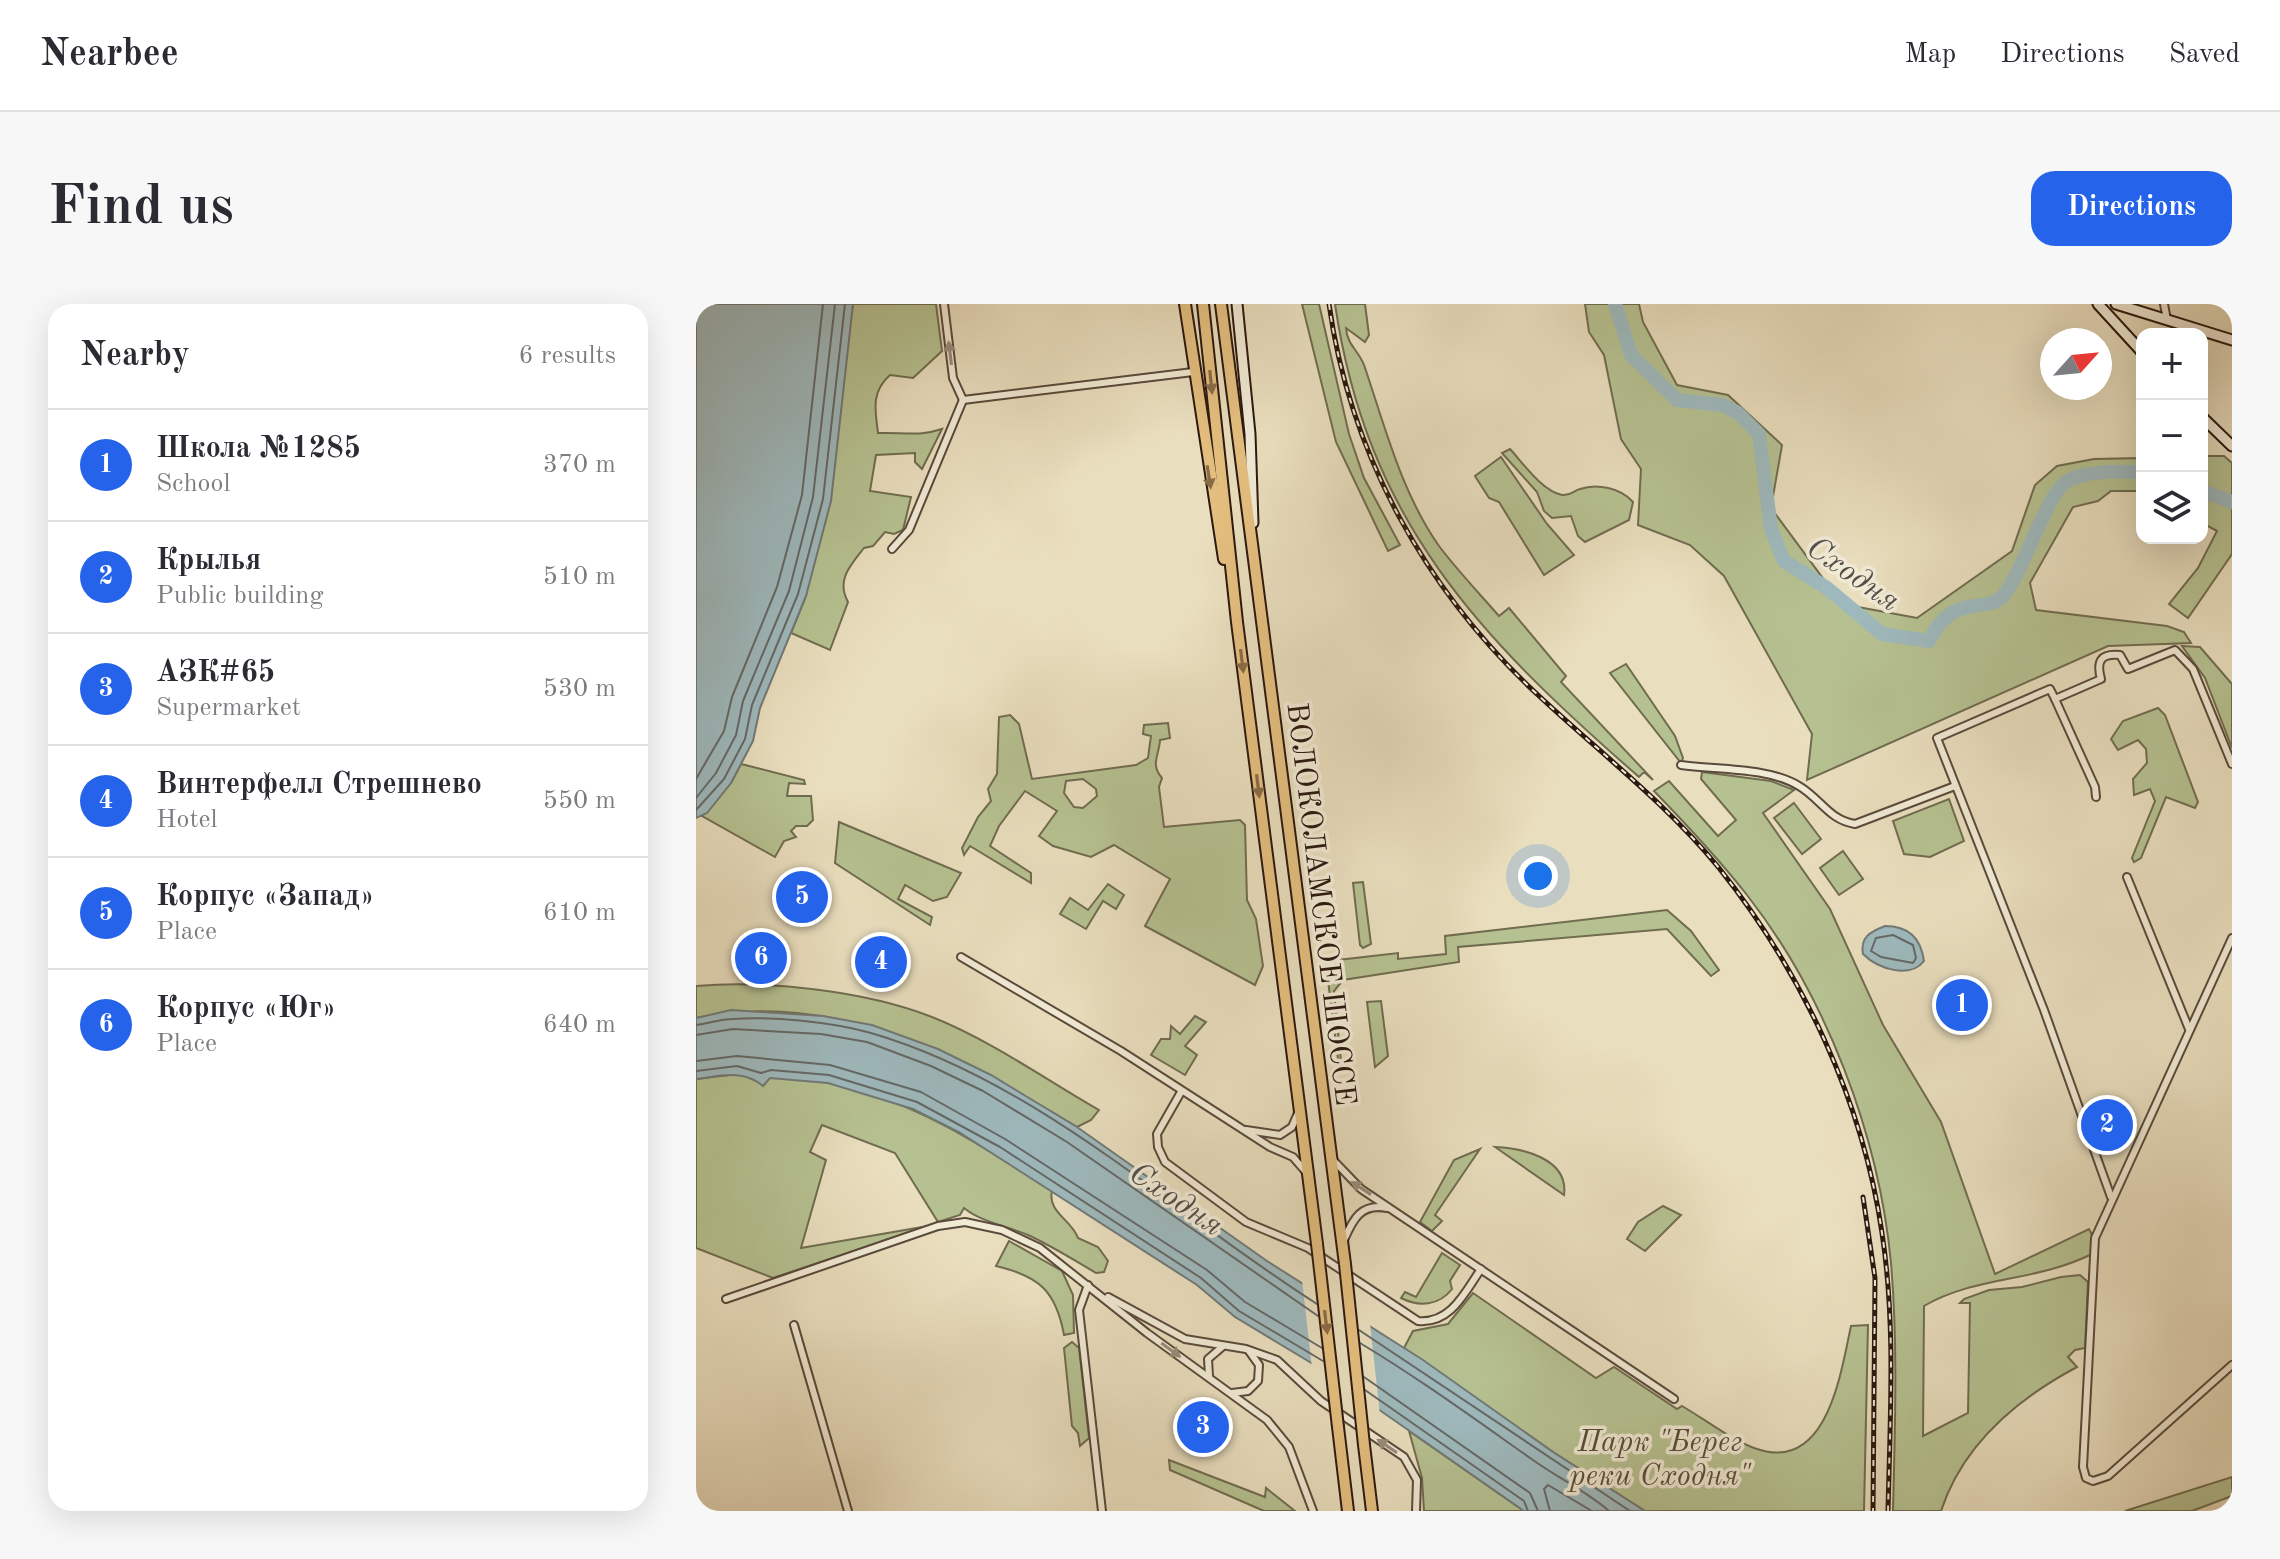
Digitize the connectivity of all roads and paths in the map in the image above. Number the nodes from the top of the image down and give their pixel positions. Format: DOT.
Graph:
graph roads {
  1 [pos="944,304"];
  2 [pos="1185,304"];
  3 [pos="1203,304"];
  4 [pos="1221,304"];
  5 [pos="1237,304"];
  6 [pos="2098,304"];
  7 [pos="2116,304"];
  8 [pos="2164,304"];
  9 [pos="2130,306"];
  10 [pos="2167,326"];
  11 [pos="2177,328"];
  12 [pos="2208,334"];
  13 [pos="2131,339"];
  14 [pos="2232,340"];
  15 [pos="2136,345"];
  16 [pos="1193,372"];
  17 [pos="963,400"];
  18 [pos="2208,423"];
  19 [pos="2232,446"];
  20 [pos="892,549"];
  21 [pos="1254,566"];
  22 [pos="1236,614"];
  23 [pos="2055,699"];
  24 [pos="2232,764"];
  25 [pos="1681,765"];
  26 [pos="1955,786"];
  27 [pos="2096,797"];
  28 [pos="2127,877"];
  29 [pos="2232,938"];
  30 [pos="961,957"];
  31 [pos="2189,1029"];
  32 [pos="1181,1092"];
  33 [pos="1298,1101"];
  34 [pos="1239,1128"];
  35 [pos="1331,1158"];
  36 [pos="1308,1175"];
  37 [pos="2111,1197"];
  38 [pos="1398,1212"];
  39 [pos="1342,1243"];
  40 [pos="1481,1269"];
  41 [pos="1088,1285"];
  42 [pos="726,1299"];
  43 [pos="794,1325"];
  44 [pos="1225,1346"];
  45 [pos="1246,1349"];
  46 [pos="2232,1365"];
  47 [pos="1211,1379"];
  48 [pos="1230,1393"];
  49 [pos="1674,1399"];
  50 [pos="1348,1510"];
  51 [pos="848,1511"];
  52 [pos="1102,1511"];
  53 [pos="1313,1511"];
  54 [pos="1372,1511"];
  55 [pos="1416,1511"];
  17 -- 1 [label="street, one-way"];
  2 -- 16 [label="main road"];
  3 -- 22 [label="main road, ВОЛОКОЛАМСКОЕ ШОССЕ, one-way"];
  4 -- 21 [label="main road, ВОЛОКОЛАМСКОЕ ШОССЕ"];
  5 -- 21 [label="main road"];
  6 -- 13 [label="main road"];
  7 -- 9 [label="main road"];
  8 -- 10 [label="street"];
  9 -- 10 [label="main road"];
  9 -- 13 [label="main road"];
  10 -- 11 [label="main road"];
  12 -- 14 [label="main road"];
  13 -- 15 [label="main road"];
  16 -- 17 [label="street"];
  16 -- 22 [label="main road, one-way"];
  17 -- 20 [label="street"];
  18 -- 19 [label="main road"];
  21 -- 35 [label="main road, ВОЛОКОЛАМСКОЕ ШОССЕ"];
  22 -- 33 [label="main road, ВОЛОКОЛАМСКОЕ ШОССЕ, one-way"];
  23 -- 24 [label="street"];
  23 -- 26 [label="street"];
  23 -- 27 [label="street"];
  25 -- 26 [label="street"];
  26 -- 37 [label="street"];
  28 -- 31 [label="street"];
  29 -- 31 [label="street"];
  30 -- 32 [label="street"];
  31 -- 37 [label="street"];
  32 -- 34 [label="street"];
  32 -- 40 [label="street"];
  33 -- 34 [label="street"];
  33 -- 36 [label="main road, ВОЛОКОЛАМСКОЕ ШОССЕ"];
  34 -- 36 [label="street"];
  38 -- 35 [label="street, one-way"];
  35 -- 39 [label="main road, ВОЛОКОЛАМСКОЕ ШОССЕ"];
  36 -- 50 [label="main road, ВОЛОКОЛАМСКОЕ ШОССЕ, one-way, bridge"];
  37 -- 46 [label="street"];
  38 -- 39 [label="street"];
  38 -- 40 [label="street"];
  39 -- 54 [label="main road, ВОЛОКОЛАМСКОЕ ШОССЕ, bridge"];
  40 -- 49 [label="street"];
  41 -- 42 [label="street"];
  41 -- 44 [label="street"];
  41 -- 47 [label="street, one-way"];
  41 -- 52 [label="street"];
  43 -- 51 [label="street"];
  44 -- 45 [label="street"];
  44 -- 47 [label="street"];
  45 -- 48 [label="street"];
  55 -- 45 [label="street, one-way"];
  47 -- 48 [label="street"];
  48 -- 53 [label="street"];
}
